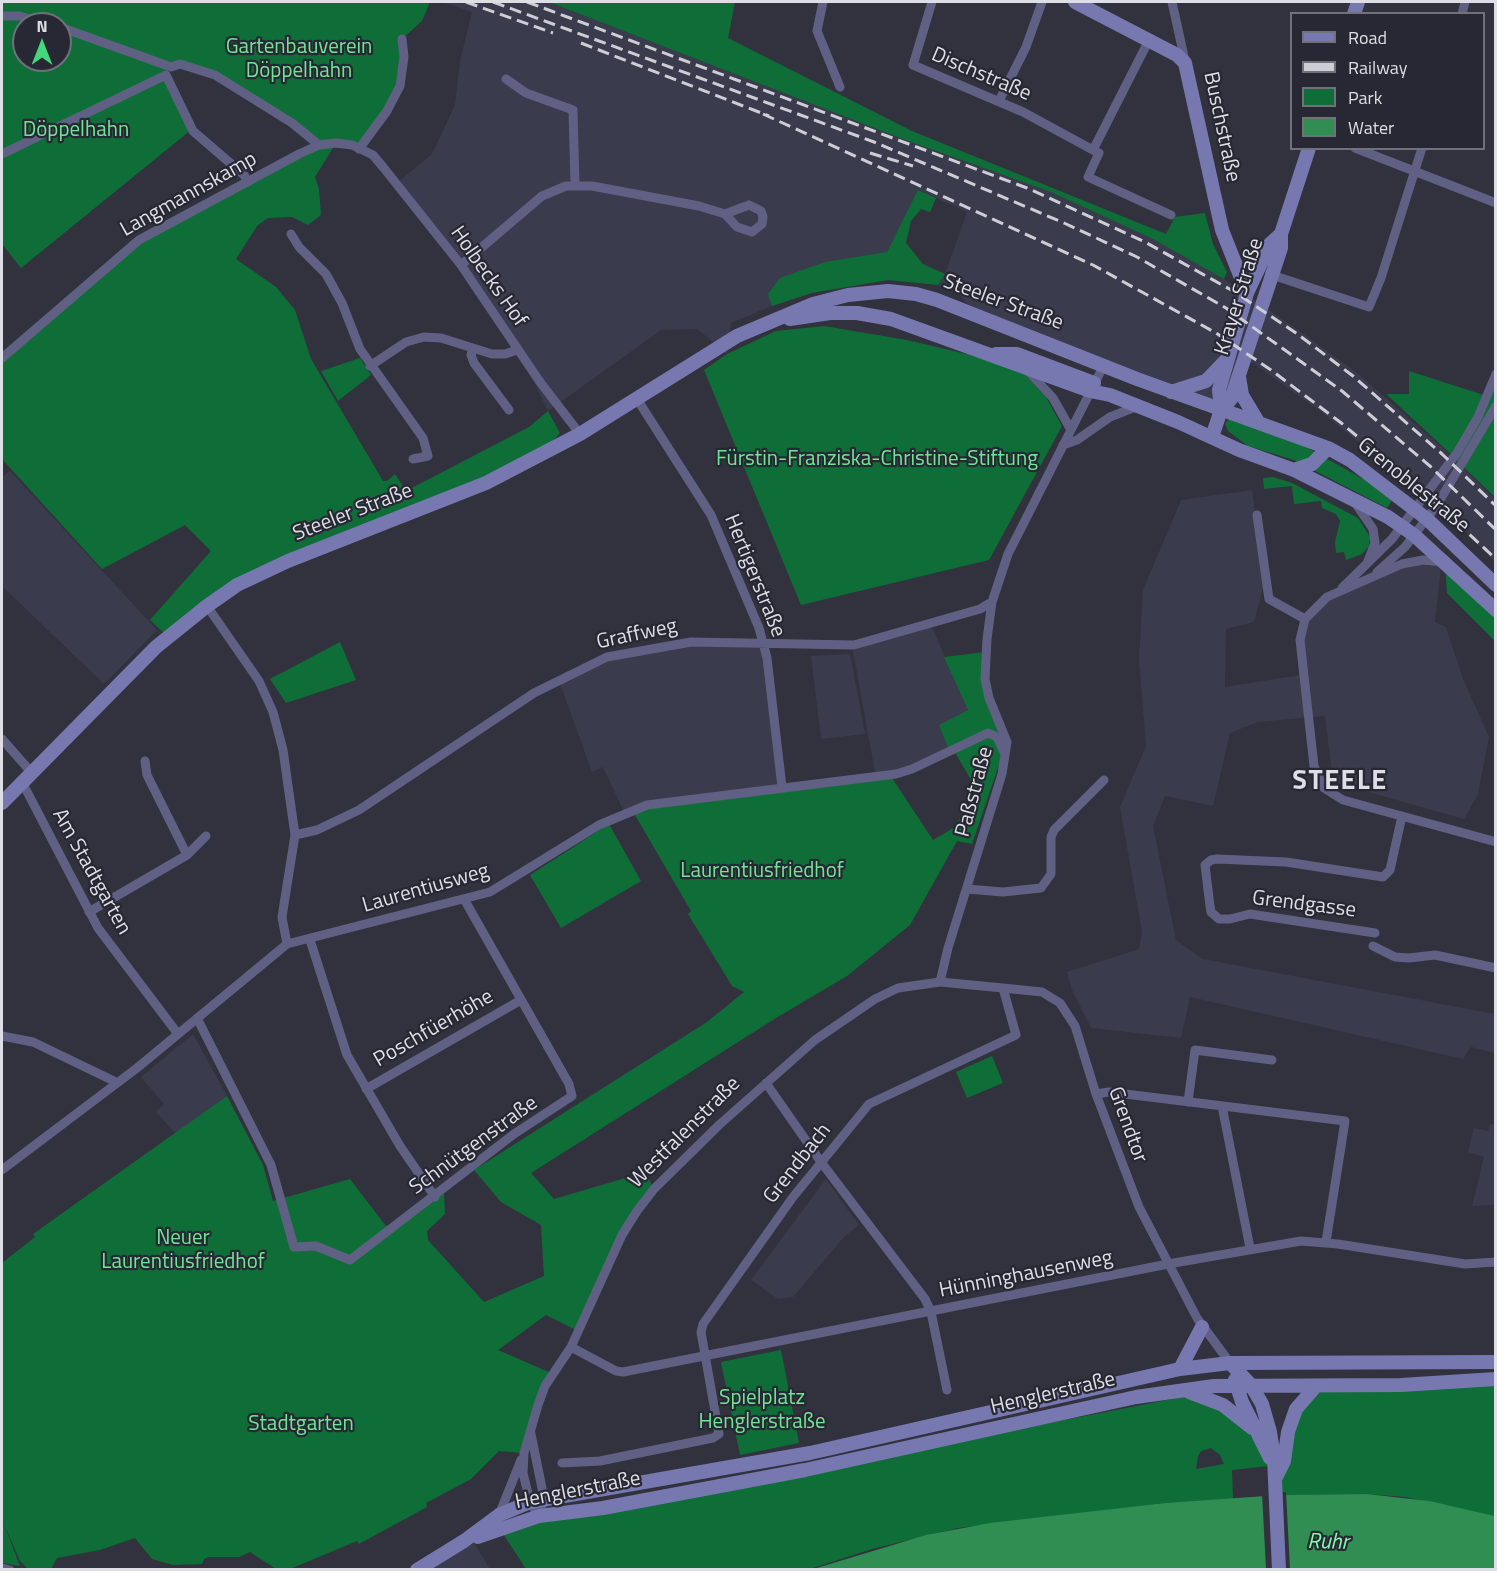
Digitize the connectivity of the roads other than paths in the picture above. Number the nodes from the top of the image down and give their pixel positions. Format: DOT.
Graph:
graph roads {
  1 [pos="823,2"];
  2 [pos="932,2"];
  3 [pos="1042,2"];
  4 [pos="1075,2"];
  5 [pos="1172,2"];
  6 [pos="72,32"];
  7 [pos="402,39"];
  8 [pos="1149,40"];
  9 [pos="1185,63"];
  10 [pos="168,71"];
  11 [pos="506,79"];
  12 [pos="840,87"];
  13 [pos="999,101"];
  14 [pos="319,145"];
  15 [pos="359,148"];
  16 [pos="1093,150"];
  17 [pos="1308,150"];
  18 [pos="1360,150"];
  19 [pos="1421,150"];
  20 [pos="2,154"];
  21 [pos="1415,172"];
  22 [pos="248,182"];
  23 [pos="575,185"];
  24 [pos="1496,203"];
  25 [pos="725,214"];
  26 [pos="1171,215"];
  27 [pos="291,234"];
  28 [pos="1281,234"];
  29 [pos="1233,259"];
  30 [pos="1261,263"];
  31 [pos="461,265"];
  32 [pos="1272,275"];
  33 [pos="1266,291"];
  34 [pos="1247,293"];
  35 [pos="765,324"];
  36 [pos="473,348"];
  37 [pos="517,350"];
  38 [pos="988,354"];
  39 [pos="1231,355"];
  40 [pos="2,358"];
  41 [pos="1104,364"];
  42 [pos="370,366"];
  43 [pos="1026,369"];
  44 [pos="1239,372"];
  45 [pos="1496,374"];
  46 [pos="1092,387"];
  47 [pos="1171,392"];
  48 [pos="637,399"];
  49 [pos="1138,406"];
  50 [pos="1496,406"];
  51 [pos="509,410"];
  52 [pos="1221,410"];
  53 [pos="1257,420"];
  54 [pos="1071,430"];
  55 [pos="580,434"];
  56 [pos="1212,437"];
  57 [pos="1063,445"];
  58 [pos="1328,448"];
  59 [pos="413,459"];
  60 [pos="1294,470"];
  61 [pos="1350,498"];
  62 [pos="1415,510"];
  63 [pos="1261,518"];
  64 [pos="1427,519"];
  65 [pos="1402,526"];
  66 [pos="1414,535"];
  67 [pos="1445,562"];
  68 [pos="1368,564"];
  69 [pos="1373,576"];
  70 [pos="1496,585"];
  71 [pos="1341,590"];
  72 [pos="992,602"];
  73 [pos="207,606"];
  74 [pos="1496,610"];
  75 [pos="1305,619"];
  76 [pos="764,645"];
  77 [pos="2,738"];
  78 [pos="1005,754"];
  79 [pos="146,761"];
  80 [pos="27,777"];
  81 [pos="1104,780"];
  82 [pos="782,787"];
  83 [pos="4,798"];
  84 [pos="1402,816"];
  85 [pos="295,835"];
  86 [pos="206,836"];
  87 [pos="1496,842"];
  88 [pos="187,855"];
  89 [pos="967,889"];
  90 [pos="464,899"];
  91 [pos="89,912"];
  92 [pos="1375,933"];
  93 [pos="310,940"];
  94 [pos="287,944"];
  95 [pos="1373,946"];
  96 [pos="1496,968"];
  97 [pos="940,982"];
  98 [pos="1004,988"];
  99 [pos="521,1000"];
  100 [pos="196,1018"];
  101 [pos="178,1034"];
  102 [pos="2,1036"];
  103 [pos="1272,1060"];
  104 [pos="116,1082"];
  105 [pos="766,1083"];
  106 [pos="366,1089"];
  107 [pos="1096,1094"];
  108 [pos="1188,1102"];
  109 [pos="1222,1106"];
  110 [pos="821,1162"];
  111 [pos="2,1170"];
  112 [pos="435,1197"];
  113 [pos="1326,1242"];
  114 [pos="1250,1248"];
  115 [pos="1496,1262"];
  116 [pos="1168,1264"];
  117 [pos="931,1312"];
  118 [pos="1202,1327"];
  119 [pos="571,1347"];
  120 [pos="705,1355"];
  121 [pos="1496,1362"];
  122 [pos="1230,1363"];
  123 [pos="1255,1363"];
  124 [pos="1180,1369"];
  125 [pos="1496,1379"];
  126 [pos="1243,1382"];
  127 [pos="1316,1386"];
  128 [pos="947,1390"];
  129 [pos="1184,1390"];
  130 [pos="1256,1431"];
  131 [pos="530,1432"];
  132 [pos="713,1438"];
  133 [pos="523,1458"];
  134 [pos="562,1462"];
  135 [pos="1273,1462"];
  136 [pos="1275,1485"];
  137 [pos="544,1492"];
  138 [pos="530,1502"];
  139 [pos="499,1515"];
  140 [pos="539,1516"];
  141 [pos="464,1541"];
  142 [pos="2,1568"];
  143 [pos="10,1569"];
  144 [pos="417,1569"];
  145 [pos="1279,1569"];
  1 -- 12 [label="street"];
  2 -- 13 [label="street, Dischstraße"];
  3 -- 13 [label="street"];
  4 -- 8 [label="main road"];
  5 -- 9 [label="street, Buschstraße"];
  6 -- 10 [label="street"];
  7 -- 15 [label="street"];
  8 -- 9 [label="main road"];
  8 -- 16 [label="street"];
  9 -- 29 [label="main road, Buschstraße"];
  10 -- 14 [label="street"];
  10 -- 20 [label="street"];
  10 -- 22 [label="street"];
  11 -- 23 [label="street"];
  13 -- 16 [label="street, Dischstraße"];
  14 -- 15 [label="street"];
  14 -- 22 [label="street, Langmannskamp"];
  15 -- 31 [label="street, Holbecks Hof"];
  16 -- 26 [label="street"];
  17 -- 28 [label="main road, Krayer Straße"];
  18 -- 21 [label="street"];
  19 -- 21 [label="street"];
  21 -- 24 [label="street"];
  21 -- 32 [label="street"];
  22 -- 40 [label="street, Langmannskamp"];
  23 -- 25 [label="street"];
  23 -- 31 [label="street"];
  27 -- 42 [label="street"];
  28 -- 30 [label="main road, Krayer Straße"];
  28 -- 32 [label="main road, Krayer Straße"];
  29 -- 30 [label="main road"];
  29 -- 34 [label="main road, Buschstraße"];
  30 -- 32 [label="street"];
  30 -- 33 [label="main road"];
  30 -- 34 [label="main road, Krayer Straße"];
  31 -- 37 [label="street, Holbecks Hof"];
  32 -- 33 [label="main road, Krayer Straße"];
  33 -- 44 [label="main road, Krayer Straße"];
  34 -- 39 [label="main road, Krayer Straße"];
  35 -- 38 [label="main road, Steeler Straße"];
  35 -- 41 [label="main road, Steeler Straße"];
  35 -- 48 [label="main road, Steeler Straße"];
  36 -- 37 [label="street"];
  36 -- 42 [label="street"];
  36 -- 51 [label="street"];
  37 -- 55 [label="street, Holbecks Hof"];
  38 -- 43 [label="main road, Steeler Straße"];
  38 -- 46 [label="main road"];
  39 -- 47 [label="main road, Krayer Straße"];
  39 -- 52 [label="main road, Krayer Straße"];
  41 -- 46 [label="street, Paßstraße"];
  41 -- 47 [label="main road, Steeler Straße"];
  42 -- 59 [label="street"];
  43 -- 46 [label="main road, Steeler Straße"];
  43 -- 54 [label="street, Steeler Straße"];
  44 -- 52 [label="main road, Krayer Straße"];
  44 -- 53 [label="main road, Krayer Straße"];
  45 -- 62 [label="street"];
  46 -- 49 [label="main road, Steeler Straße"];
  46 -- 54 [label="street, Paßstraße"];
  47 -- 52 [label="main road, Steeler Straße"];
  48 -- 55 [label="main road, Steeler Straße"];
  48 -- 76 [label="street, Hertigerstraße"];
  49 -- 56 [label="main road, Steeler Straße"];
  49 -- 57 [label="street"];
  50 -- 64 [label="street"];
  52 -- 53 [label="main road, Grenoblestraße"];
  52 -- 56 [label="main road, Krayer Straße"];
  53 -- 58 [label="main road, Grenoblestraße"];
  54 -- 57 [label="street, Paßstraße"];
  55 -- 73 [label="main road, Steeler Straße"];
  56 -- 60 [label="main road, Grenoblestraße"];
  57 -- 72 [label="street, Paßstraße"];
  58 -- 60 [label="main road, Grenoblestraße"];
  58 -- 62 [label="main road, Grenoblestraße"];
  60 -- 61 [label="main road, Grenoblestraße"];
  61 -- 65 [label="main road, Grenoblestraße"];
  61 -- 68 [label="street, Grenoblestraße"];
  62 -- 64 [label="main road, Grenoblestraße"];
  62 -- 65 [label="street"];
  63 -- 75 [label="street"];
  64 -- 66 [label="street"];
  64 -- 70 [label="main road, Grenoblestraße"];
  65 -- 66 [label="main road, Grenoblestraße"];
  65 -- 68 [label="street"];
  66 -- 67 [label="main road, Grenoblestraße"];
  66 -- 69 [label="street"];
  67 -- 69 [label="street"];
  67 -- 74 [label="main road, Grenoblestraße"];
  68 -- 71 [label="street"];
  69 -- 71 [label="street"];
  71 -- 75 [label="street"];
  72 -- 76 [label="street, Graffweg"];
  72 -- 78 [label="street, Paßstraße"];
  73 -- 80 [label="main road, Steeler Straße"];
  73 -- 85 [label="street"];
  75 -- 84 [label="street"];
  76 -- 82 [label="street, Hertigerstraße"];
  76 -- 85 [label="street, Graffweg"];
  77 -- 80 [label="street, Am Stadtgarten"];
  78 -- 82 [label="street, Laurentiusweg"];
  78 -- 89 [label="street, Paßstraße"];
  79 -- 88 [label="street"];
  80 -- 83 [label="main road, Steeler Straße"];
  80 -- 91 [label="street, Am Stadtgarten"];
  81 -- 89 [label="street"];
  82 -- 90 [label="street, Laurentiusweg"];
  84 -- 87 [label="street"];
  84 -- 92 [label="street, Grendgasse"];
  85 -- 94 [label="street"];
  86 -- 88 [label="street"];
  88 -- 91 [label="street"];
  89 -- 97 [label="street, Paßstraße"];
  90 -- 93 [label="street, Laurentiusweg"];
  90 -- 99 [label="street, Schnütgenstraße"];
  91 -- 101 [label="street, Am Stadtgarten"];
  93 -- 94 [label="street, Laurentiusweg"];
  93 -- 106 [label="street"];
  94 -- 100 [label="street, Laurentiusweg"];
  95 -- 96 [label="street"];
  97 -- 98 [label="street, Grendtor"];
  97 -- 105 [label="street, Westfalenstraße"];
  98 -- 107 [label="street, Grendtor"];
  98 -- 110 [label="street, Grendbach"];
  99 -- 106 [label="street, Poschfüerhöhe"];
  99 -- 112 [label="street, Schnütgenstraße"];
  100 -- 101 [label="street, Laurentiusweg"];
  100 -- 112 [label="street, Schnütgenstraße"];
  101 -- 104 [label="street, Laurentiusweg"];
  102 -- 104 [label="street"];
  103 -- 108 [label="street"];
  104 -- 111 [label="street, Laurentiusweg"];
  105 -- 110 [label="street"];
  105 -- 119 [label="street, Westfalenstraße"];
  106 -- 112 [label="street"];
  107 -- 108 [label="street"];
  107 -- 116 [label="street, Grendtor"];
  108 -- 109 [label="street"];
  109 -- 113 [label="street"];
  109 -- 114 [label="street"];
  110 -- 117 [label="street"];
  110 -- 120 [label="street, Grendbach"];
  113 -- 114 [label="street, Hünninghausenweg"];
  113 -- 115 [label="street, Hünninghausenweg"];
  114 -- 116 [label="street, Hünninghausenweg"];
  116 -- 117 [label="street, Hünninghausenweg"];
  116 -- 118 [label="street, Grendtor"];
  117 -- 120 [label="street, Hünninghausenweg"];
  117 -- 128 [label="street"];
  118 -- 122 [label="street, Grendtor"];
  118 -- 124 [label="main road"];
  119 -- 120 [label="street, Hünninghausenweg"];
  119 -- 131 [label="street, Westfalenstraße"];
  120 -- 132 [label="street, Grendbach"];
  121 -- 123 [label="main road, Henglerstraße"];
  122 -- 123 [label="main road, Henglerstraße"];
  122 -- 124 [label="main road, Henglerstraße"];
  122 -- 126 [label="main road"];
  123 -- 126 [label="main road"];
  124 -- 137 [label="main road, Henglerstraße"];
  125 -- 127 [label="main road, Henglerstraße"];
  126 -- 127 [label="main road, Henglerstraße"];
  126 -- 129 [label="main road, Henglerstraße"];
  126 -- 130 [label="main road"];
  126 -- 135 [label="main road"];
  127 -- 136 [label="main road"];
  129 -- 130 [label="main road"];
  129 -- 140 [label="main road, Henglerstraße"];
  130 -- 135 [label="main road"];
  131 -- 133 [label="street, Westfalenstraße"];
  131 -- 137 [label="street"];
  132 -- 134 [label="street, Henglerstraße"];
  133 -- 138 [label="street, Westfalenstraße"];
  133 -- 139 [label="street, Westfalenstraße"];
  135 -- 136 [label="main road"];
  136 -- 145 [label="main road"];
  137 -- 138 [label="main road, Henglerstraße"];
  137 -- 140 [label="street"];
  138 -- 139 [label="main road, Henglerstraße"];
  138 -- 140 [label="street, Westfalenstraße"];
  139 -- 141 [label="main road, Henglerstraße"];
  140 -- 141 [label="main road, Henglerstraße"];
  141 -- 144 [label="main road"];
  142 -- 143 [label="street"];
}
